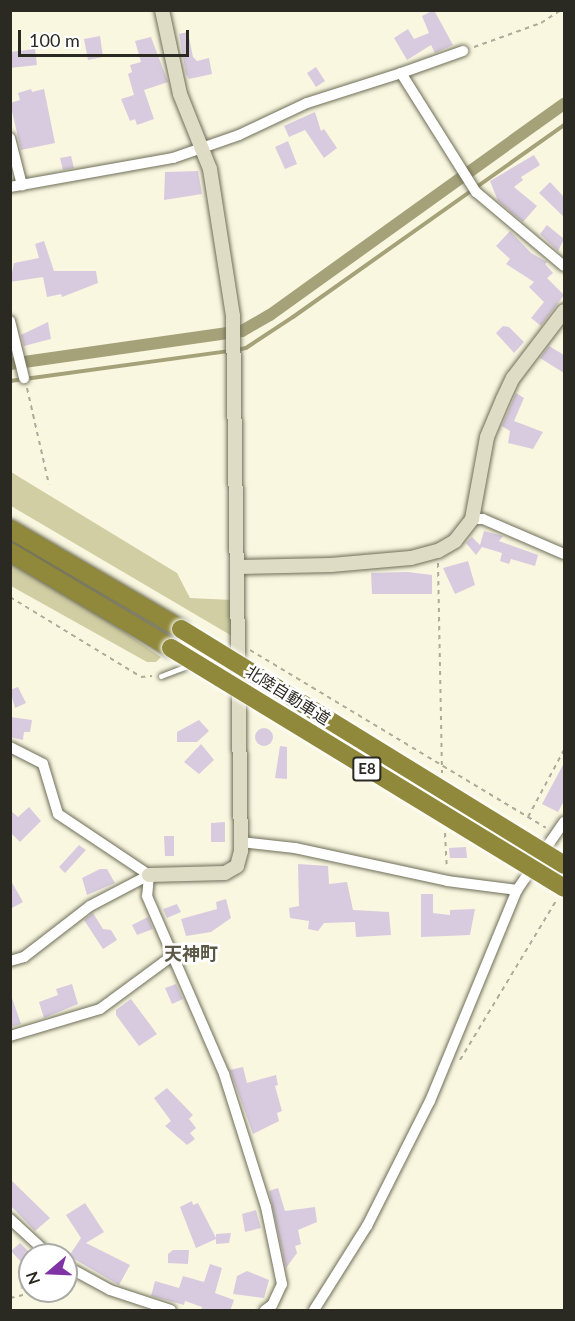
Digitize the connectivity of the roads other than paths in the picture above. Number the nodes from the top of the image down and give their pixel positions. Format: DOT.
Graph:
graph roads {
  1 [pos="162,10"];
  2 [pos="463,51"];
  3 [pos="402,73"];
  4 [pos="10,138"];
  5 [pos="202,149"];
  6 [pos="22,185"];
  7 [pos="10,187"];
  8 [pos="564,266"];
  9 [pos="564,311"];
  10 [pos="10,321"];
  11 [pos="25,382"];
  12 [pos="472,519"];
  13 [pos="10,529"];
  14 [pos="10,552"];
  15 [pos="564,554"];
  16 [pos="239,567"];
  17 [pos="239,646"];
  18 [pos="161,676"];
  19 [pos="10,747"];
  20 [pos="564,822"];
  21 [pos="242,842"];
  22 [pos="564,865"];
  23 [pos="149,875"];
  24 [pos="517,890"];
  25 [pos="561,893"];
  26 [pos="172,956"];
  27 [pos="10,961"];
  28 [pos="10,1036"];
  29 [pos="10,1219"];
  30 [pos="36,1243"];
  31 [pos="78,1273"];
  32 [pos="171,1311"];
  33 [pos="265,1311"];
  34 [pos="314,1311"];
  1 -- 5 [label="street"];
  2 -- 3 [label="street"];
  3 -- 5 [label="street"];
  3 -- 8 [label="street"];
  4 -- 6 [label="street"];
  5 -- 6 [label="street"];
  5 -- 16 [label="street"];
  6 -- 7 [label="street"];
  9 -- 12 [label="street"];
  10 -- 11 [label="street"];
  12 -- 15 [label="street"];
  12 -- 16 [label="street"];
  13 -- 22 [label="highway, 北陸自動車道 / E8, bridge"];
  14 -- 25 [label="highway, 北陸自動車道 / E8, bridge"];
  16 -- 17 [label="street"];
  17 -- 18 [label="lane"];
  17 -- 21 [label="street"];
  19 -- 23 [label="street"];
  20 -- 24 [label="street"];
  21 -- 23 [label="street"];
  21 -- 24 [label="street"];
  23 -- 26 [label="street"];
  23 -- 27 [label="street"];
  24 -- 34 [label="street"];
  26 -- 28 [label="street"];
  26 -- 33 [label="street"];
  29 -- 30 [label="street"];
  31 -- 32 [label="street"];
}
